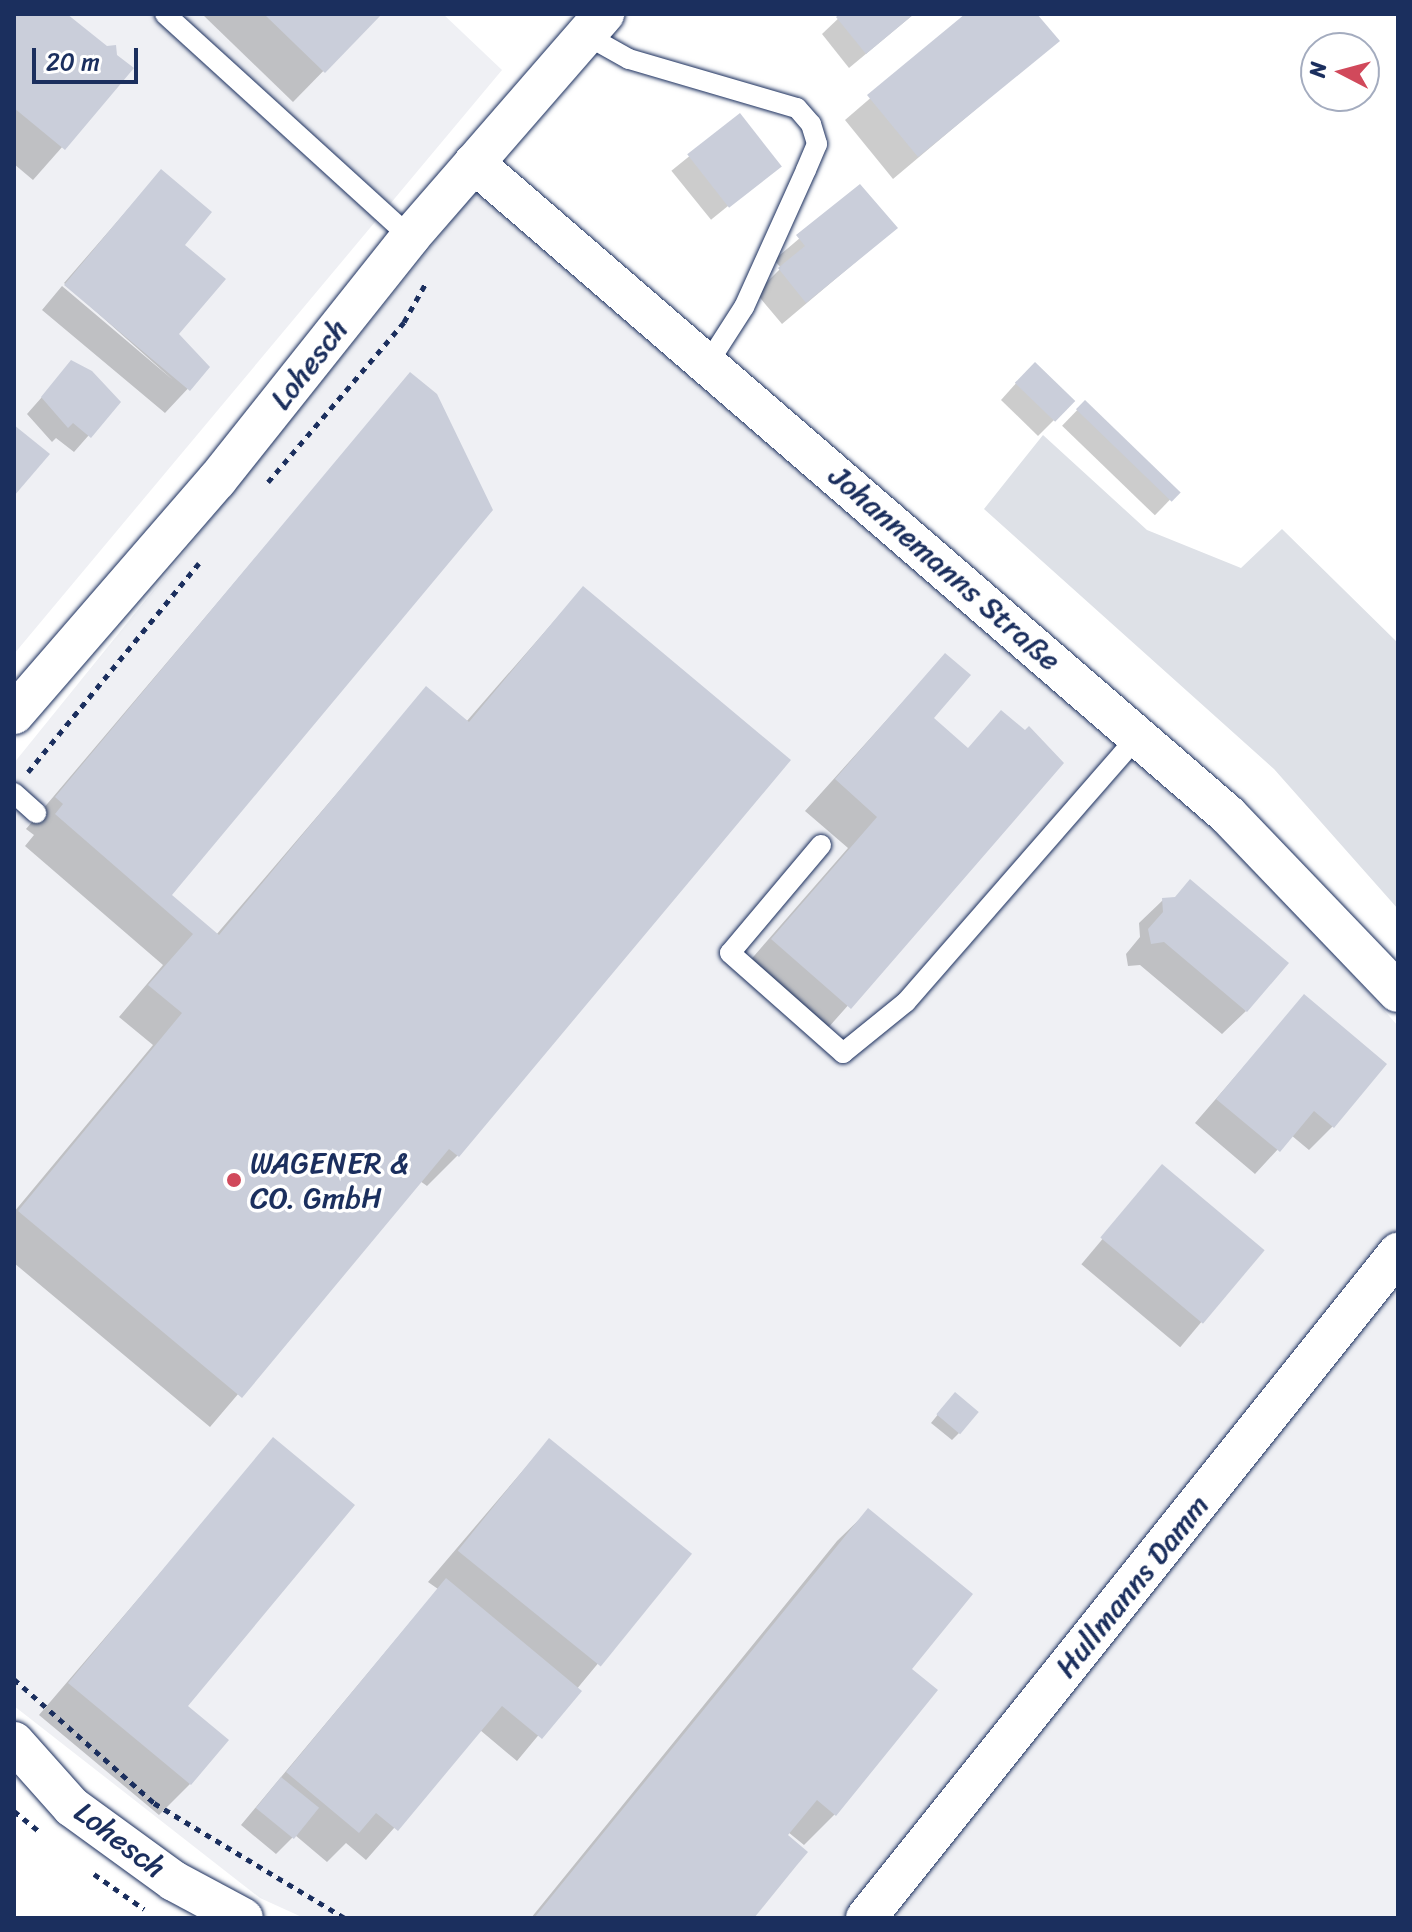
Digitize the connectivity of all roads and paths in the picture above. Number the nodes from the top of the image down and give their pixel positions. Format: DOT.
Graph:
graph roads {
  1 [pos="165,14"];
  2 [pos="595,24"];
  3 [pos="474,163"];
  4 [pos="410,237"];
  5 [pos="708,363"];
  6 [pos="14,714"];
  7 [pos="1138,736"];
  8 [pos="14,793"];
  9 [pos="36,813"];
  10 [pos="821,845"];
  11 [pos="1398,992"];
  12 [pos="1398,1253"];
  13 [pos="14,1679"];
  14 [pos="14,1742"];
  15 [pos="243,1918"];
  16 [pos="345,1918"];
  17 [pos="866,1918"];
  1 -- 4 [label="lane"];
  2 -- 3 [label="street, Lohesch"];
  2 -- 5 [label="lane"];
  3 -- 4 [label="street, Lohesch"];
  3 -- 5 [label="street, Johannemanns Straße"];
  4 -- 6 [label="street, Lohesch"];
  5 -- 7 [label="street, Johannemanns Straße"];
  7 -- 10 [label="lane"];
  7 -- 11 [label="street, Johannemanns Straße"];
  8 -- 9 [label="lane"];
  12 -- 17 [label="street, Hullmanns Damm"];
  13 -- 16 [label="path"];
  14 -- 15 [label="street, Lohesch"];
}
